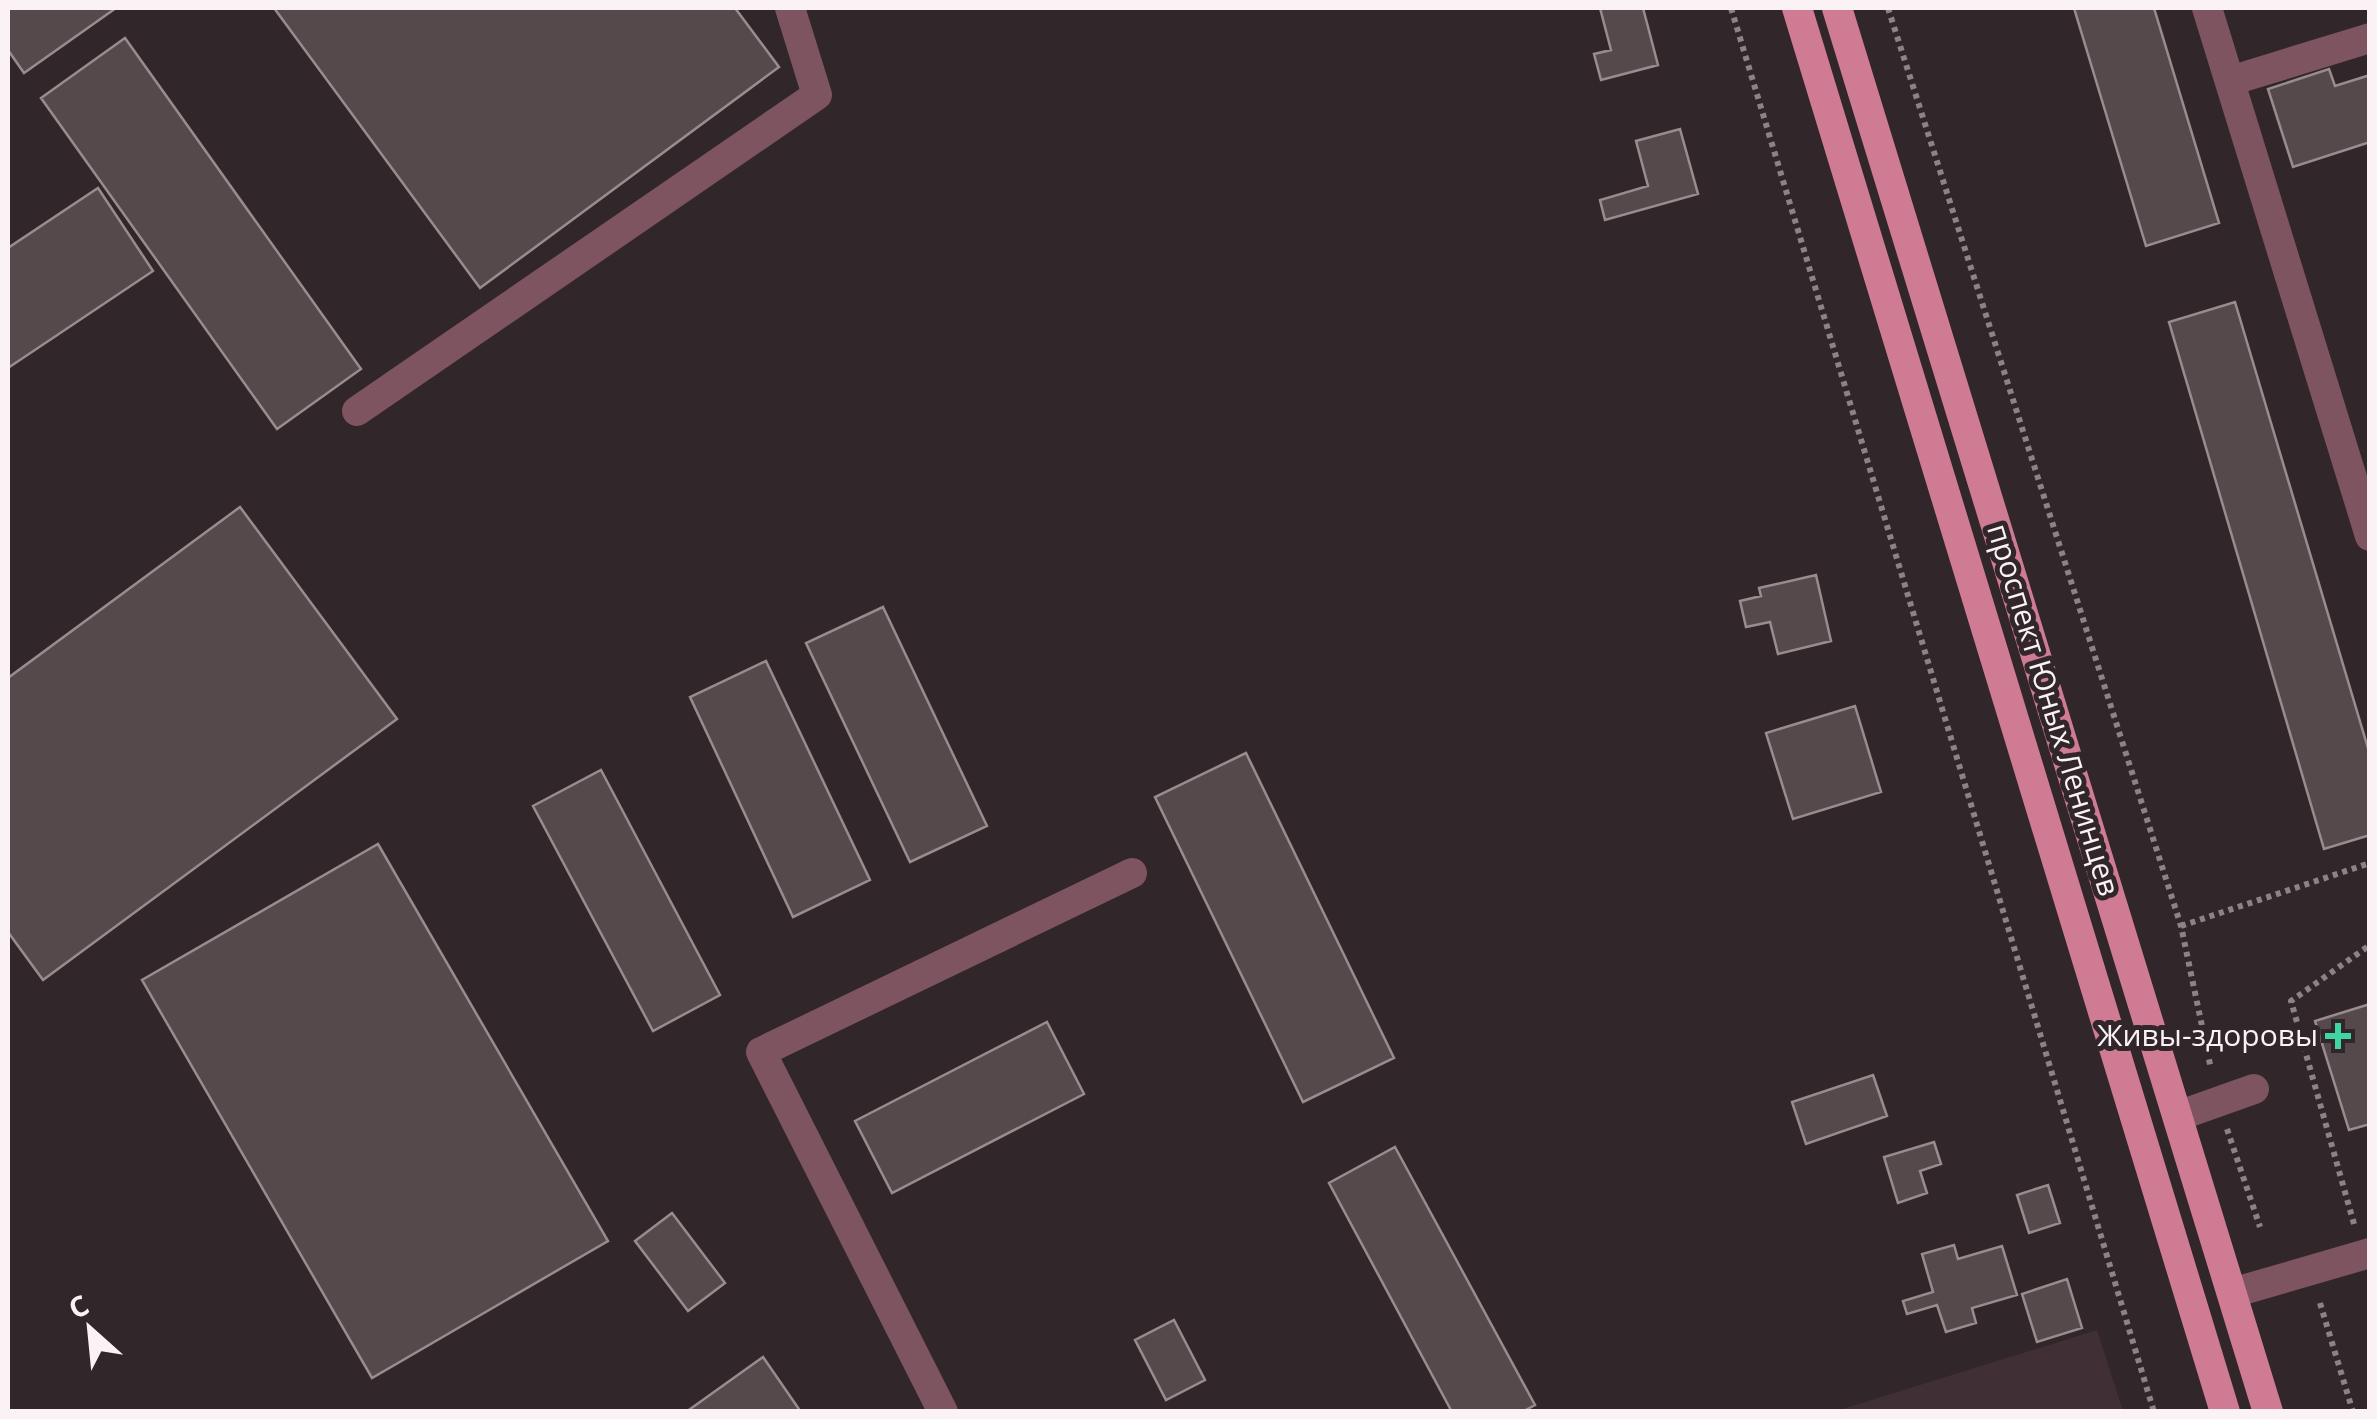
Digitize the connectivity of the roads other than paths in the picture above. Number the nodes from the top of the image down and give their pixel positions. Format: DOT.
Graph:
graph roads {
  1 [pos="790,8"];
  2 [pos="1797,8"];
  3 [pos="1838,8"];
  4 [pos="2207,8"];
  5 [pos="2370,38"];
  6 [pos="2230,81"];
  7 [pos="357,411"];
  8 [pos="2370,536"];
  9 [pos="1132,873"];
  10 [pos="2254,1090"];
  11 [pos="2178,1116"];
  12 [pos="2366,1254"];
  13 [pos="2232,1293"];
  14 [pos="943,1412"];
  15 [pos="2225,1412"];
  16 [pos="2268,1412"];
  1 -- 7 [label="street"];
  2 -- 15 [label="main road, проспект Юных Ленинцев"];
  3 -- 11 [label="main road, проспект Юных Ленинцев"];
  4 -- 6 [label="street"];
  5 -- 6 [label="street"];
  6 -- 8 [label="street"];
  9 -- 14 [label="street"];
  10 -- 11 [label="street"];
  11 -- 13 [label="main road, проспект Юных Ленинцев"];
  12 -- 13 [label="street"];
  13 -- 16 [label="main road, проспект Юных Ленинцев"];
}
